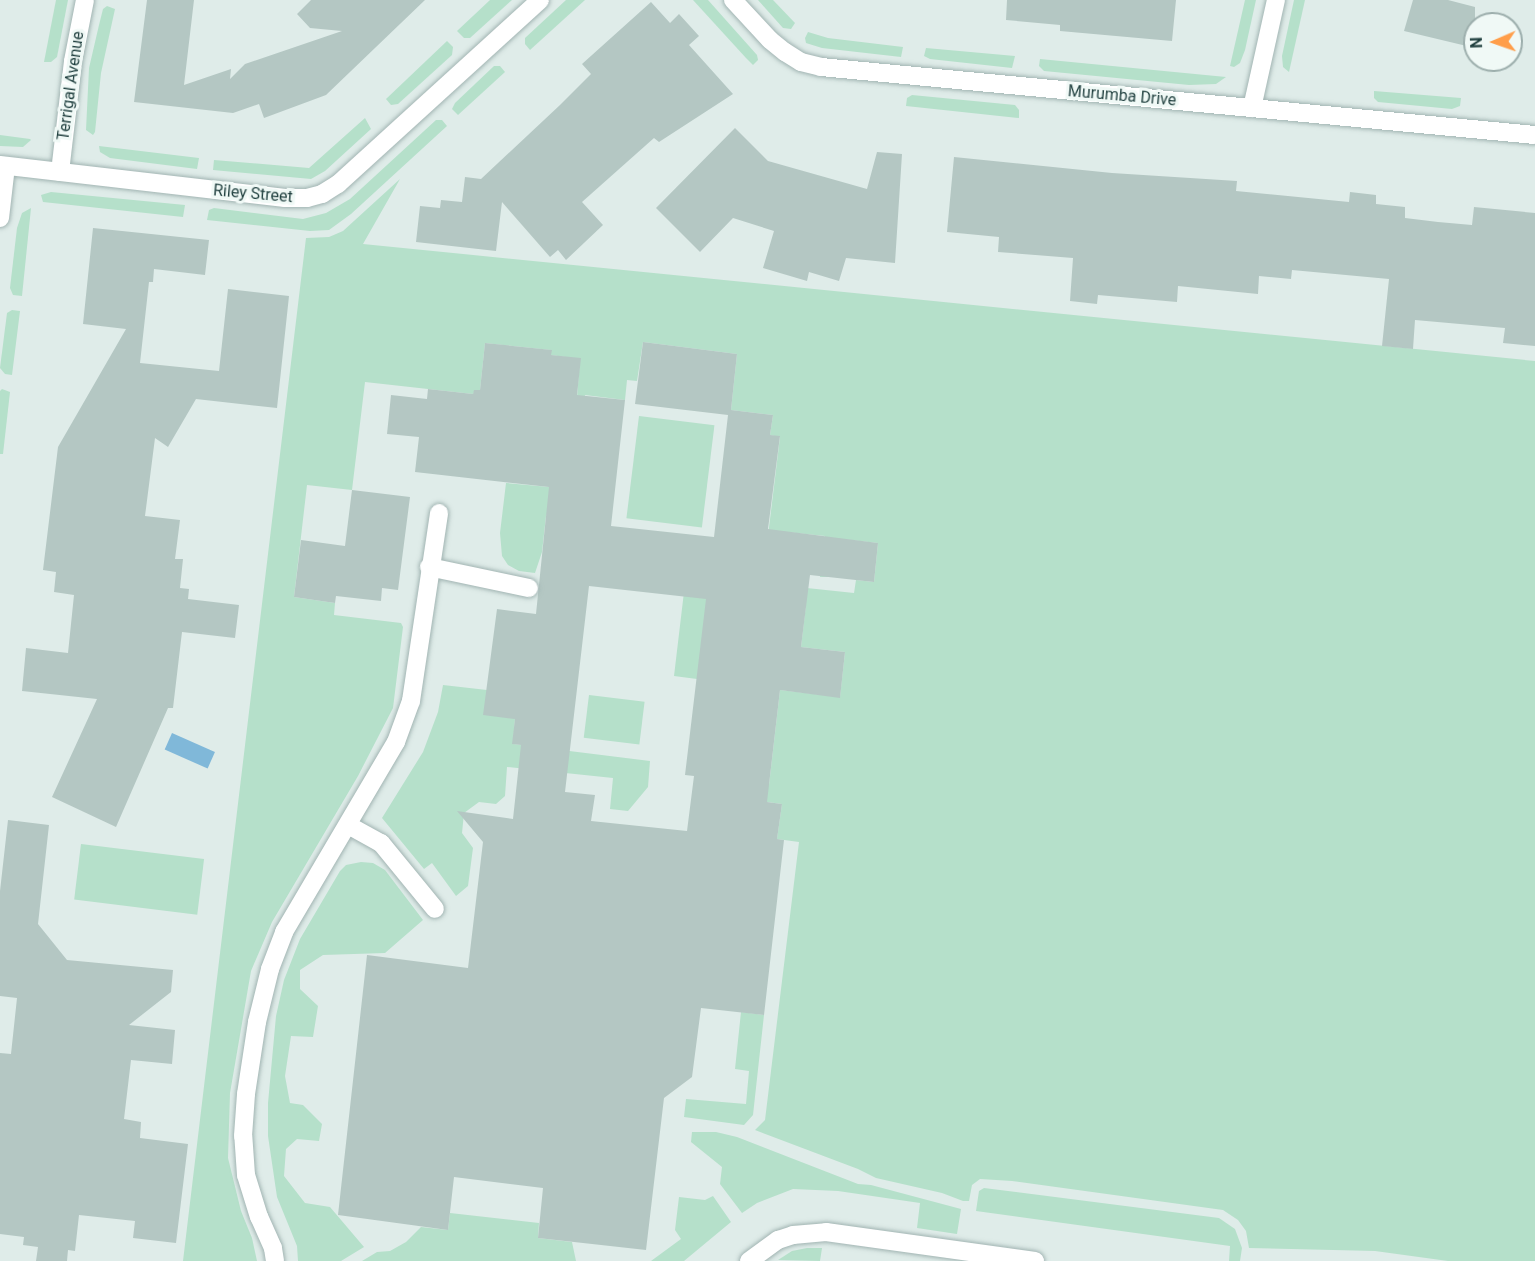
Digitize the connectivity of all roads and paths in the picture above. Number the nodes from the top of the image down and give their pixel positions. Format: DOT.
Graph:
graph roads {
  1 [pos="85,0"];
  2 [pos="540,0"];
  3 [pos="733,0"];
  4 [pos="1275,0"];
  5 [pos="1252,108"];
  6 [pos="1535,135"];
  7 [pos="3,166"];
  8 [pos="60,172"];
  9 [pos="0,218"];
  10 [pos="439,513"];
  11 [pos="429,567"];
  12 [pos="529,588"];
  13 [pos="348,825"];
  14 [pos="435,909"];
  15 [pos="275,1261"];
  16 [pos="749,1261"];
  17 [pos="1035,1261"];
  1 -- 8 [label="street, Terrigal Avenue"];
  2 -- 8 [label="street, Riley Street"];
  3 -- 5 [label="street, Murumba Drive"];
  4 -- 5 [label="street"];
  5 -- 6 [label="street, Murumba Drive"];
  7 -- 8 [label="street, Riley Street"];
  7 -- 9 [label="street"];
  10 -- 11 [label="street"];
  11 -- 12 [label="street"];
  11 -- 13 [label="street"];
  13 -- 14 [label="street"];
  13 -- 15 [label="street"];
  16 -- 17 [label="street"];
}
